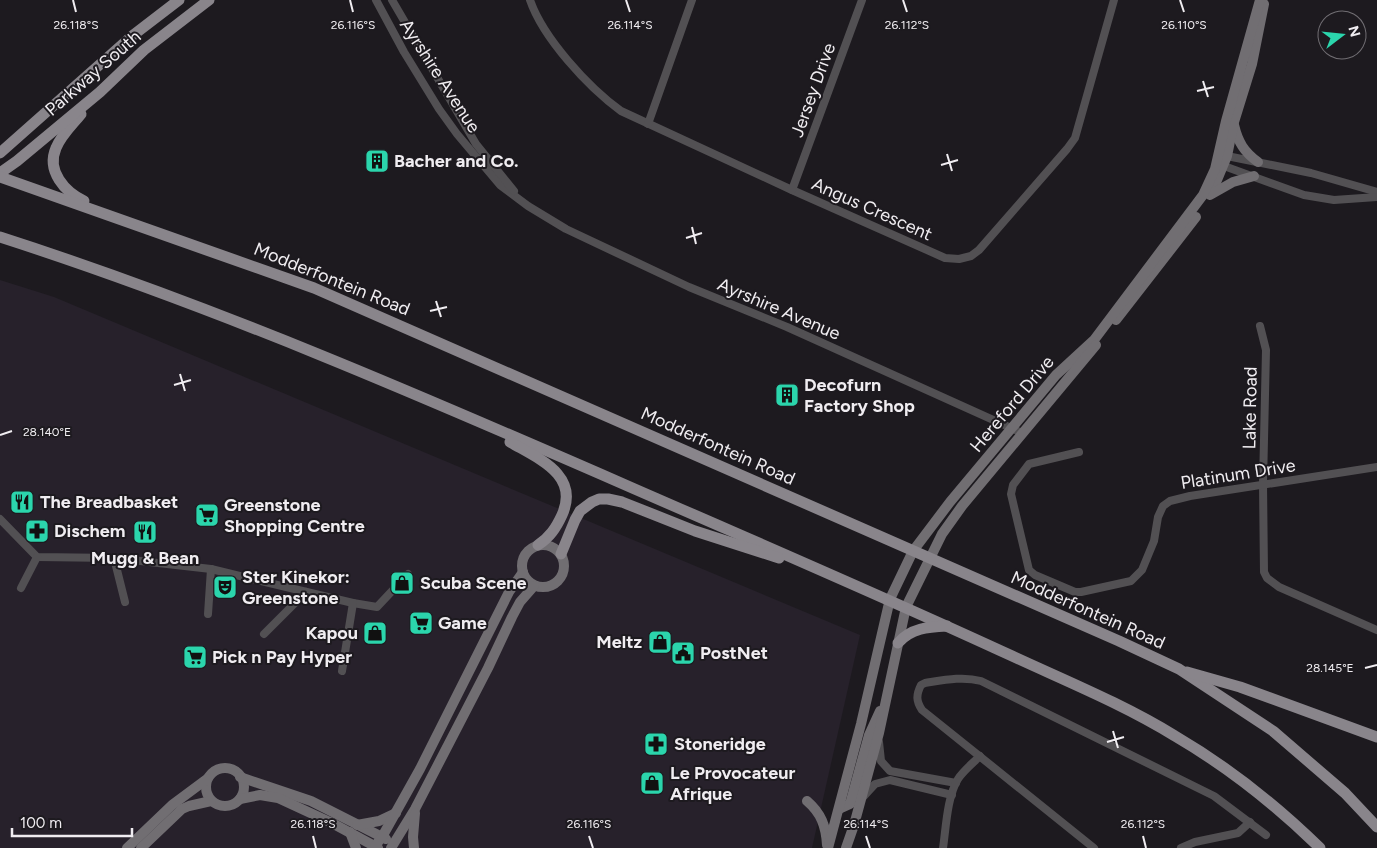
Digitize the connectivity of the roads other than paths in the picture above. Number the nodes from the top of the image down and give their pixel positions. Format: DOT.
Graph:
graph roads {
  1 [pos="179,0"];
  2 [pos="209,0"];
  3 [pos="376,0"];
  4 [pos="392,0"];
  5 [pos="530,0"];
  6 [pos="692,0"];
  7 [pos="862,0"];
  8 [pos="1114,0"];
  9 [pos="1260,0"];
  10 [pos="1264,0"];
  11 [pos="100,92"];
  12 [pos="1234,122"];
  13 [pos="648,124"];
  14 [pos="27,129"];
  15 [pos="0,142"];
  16 [pos="0,153"];
  17 [pos="1221,160"];
  18 [pos="1258,162"];
  19 [pos="0,175"];
  20 [pos="1254,176"];
  21 [pos="792,190"];
  22 [pos="1377,192"];
  23 [pos="1210,195"];
  24 [pos="1377,197"];
  25 [pos="528,206"];
  26 [pos="155,232"];
  27 [pos="0,237"];
  28 [pos="1260,326"];
  29 [pos="476,421"];
  30 [pos="1017,431"];
  31 [pos="1079,452"];
  32 [pos="1377,467"];
  33 [pos="1263,484"];
  34 [pos="0,519"];
  35 [pos="538,545"];
  36 [pos="913,551"];
  37 [pos="560,554"];
  38 [pos="37,557"];
  39 [pos="114,558"];
  40 [pos="929,559"];
  41 [pos="805,563"];
  42 [pos="211,569"];
  43 [pos="523,572"];
  44 [pos="408,574"];
  45 [pos="534,586"];
  46 [pos="21,588"];
  47 [pos="306,592"];
  48 [pos="890,599"];
  49 [pos="125,602"];
  50 [pos="353,603"];
  51 [pos="906,606"];
  52 [pos="208,614"];
  53 [pos="949,626"];
  54 [pos="1377,630"];
  55 [pos="264,634"];
  56 [pos="898,643"];
  57 [pos="1178,669"];
  58 [pos="342,670"];
  59 [pos="885,704"];
  60 [pos="879,732"];
  61 [pos="1377,737"];
  62 [pos="980,756"];
  63 [pos="240,776"];
  64 [pos="207,779"];
  65 [pos="956,783"];
  66 [pos="952,795"];
  67 [pos="240,799"];
  68 [pos="861,799"];
  69 [pos="211,801"];
  70 [pos="806,801"];
  71 [pos="415,809"];
  72 [pos="839,809"];
  73 [pos="396,813"];
  74 [pos="1250,822"];
  75 [pos="1296,824"];
  76 [pos="1377,827"];
  77 [pos="353,828"];
  78 [pos="1266,835"];
  79 [pos="382,837"];
  80 [pos="376,847"];
  81 [pos="395,847"];
  82 [pos="127,848"];
  83 [pos="141,848"];
  84 [pos="356,848"];
  85 [pos="414,848"];
  86 [pos="828,848"];
  87 [pos="846,848"];
  88 [pos="943,848"];
  89 [pos="1094,848"];
  90 [pos="1181,848"];
  91 [pos="1314,848"];
  92 [pos="1320,848"];
  1 -- 14 [label="main road"];
  2 -- 11 [label="main road, Parkway South"];
  3 -- 25 [label="street, Ayrshire Avenue"];
  4 -- 25 [label="street, Ayrshire Avenue"];
  5 -- 13 [label="street, Angus Crescent"];
  6 -- 13 [label="street"];
  7 -- 21 [label="street, Jersey Drive"];
  8 -- 21 [label="street, Angus Crescent"];
  9 -- 17 [label="street, Hereford Drive"];
  10 -- 12 [label="street, Hereford Drive"];
  11 -- 19 [label="main road, Parkway South"];
  11 -- 26 [label="main road"];
  12 -- 17 [label="street, Hereford Drive"];
  12 -- 18 [label="street"];
  13 -- 21 [label="street, Angus Crescent"];
  14 -- 15 [label="main road"];
  14 -- 16 [label="main road"];
  17 -- 18 [label="street"];
  17 -- 20 [label="street"];
  17 -- 23 [label="street, Hereford Drive"];
  17 -- 30 [label="street, Hereford Drive"];
  18 -- 22 [label="street"];
  19 -- 26 [label="main road, Modderfontein Road"];
  20 -- 23 [label="street"];
  20 -- 24 [label="street"];
  23 -- 30 [label="street, Hereford Drive"];
  25 -- 30 [label="street, Ayrshire Avenue"];
  26 -- 36 [label="main road, Modderfontein Road"];
  27 -- 29 [label="main road"];
  28 -- 33 [label="street, Lake Road"];
  29 -- 35 [label="main road"];
  29 -- 41 [label="main road"];
  30 -- 36 [label="street, Hereford Drive"];
  30 -- 40 [label="street, Hereford Drive"];
  31 -- 33 [label="street, Platinum Drive"];
  32 -- 33 [label="street, Platinum Drive"];
  33 -- 54 [label="street, Lake Road"];
  34 -- 38 [label="street"];
  35 -- 37 [label="street"];
  35 -- 43 [label="street"];
  36 -- 40 [label="main road, Modderfontein Road"];
  36 -- 48 [label="street, Hereford Drive"];
  37 -- 41 [label="main road"];
  37 -- 45 [label="street"];
  38 -- 39 [label="street"];
  38 -- 46 [label="street"];
  39 -- 42 [label="street"];
  39 -- 49 [label="street"];
  40 -- 51 [label="street, Hereford Drive"];
  40 -- 57 [label="main road, Modderfontein Road"];
  41 -- 48 [label="main road"];
  42 -- 47 [label="street"];
  42 -- 52 [label="street"];
  43 -- 45 [label="street"];
  43 -- 73 [label="street"];
  44 -- 50 [label="street"];
  45 -- 71 [label="street"];
  47 -- 50 [label="street"];
  47 -- 55 [label="street"];
  48 -- 51 [label="main road"];
  48 -- 72 [label="street, Hereford Drive"];
  50 -- 58 [label="street"];
  51 -- 53 [label="main road"];
  51 -- 56 [label="street, Hereford Drive"];
  53 -- 56 [label="main road"];
  53 -- 75 [label="main road"];
  56 -- 59 [label="street, Hereford Drive"];
  57 -- 61 [label="main road"];
  57 -- 76 [label="main road, Modderfontein Road"];
  59 -- 60 [label="street, Hereford Drive"];
  59 -- 72 [label="street"];
  60 -- 65 [label="street"];
  60 -- 68 [label="street, Hereford Drive"];
  62 -- 65 [label="street"];
  62 -- 74 [label="street"];
  62 -- 89 [label="street"];
  63 -- 64 [label="street"];
  63 -- 67 [label="street"];
  63 -- 77 [label="street"];
  64 -- 69 [label="street"];
  64 -- 82 [label="street"];
  65 -- 66 [label="street"];
  66 -- 68 [label="street"];
  66 -- 88 [label="street"];
  67 -- 69 [label="street"];
  67 -- 77 [label="street"];
  68 -- 87 [label="street, Hereford Drive"];
  69 -- 83 [label="street"];
  70 -- 86 [label="street"];
  71 -- 81 [label="street"];
  71 -- 85 [label="street"];
  72 -- 86 [label="street, Hereford Drive"];
  73 -- 77 [label="street"];
  73 -- 79 [label="street"];
  74 -- 78 [label="street"];
  74 -- 90 [label="street"];
  75 -- 91 [label="main road"];
  75 -- 92 [label="main road"];
  77 -- 79 [label="street"];
  77 -- 80 [label="street"];
  77 -- 84 [label="street"];
  79 -- 80 [label="street"];
  79 -- 81 [label="street"];
}
